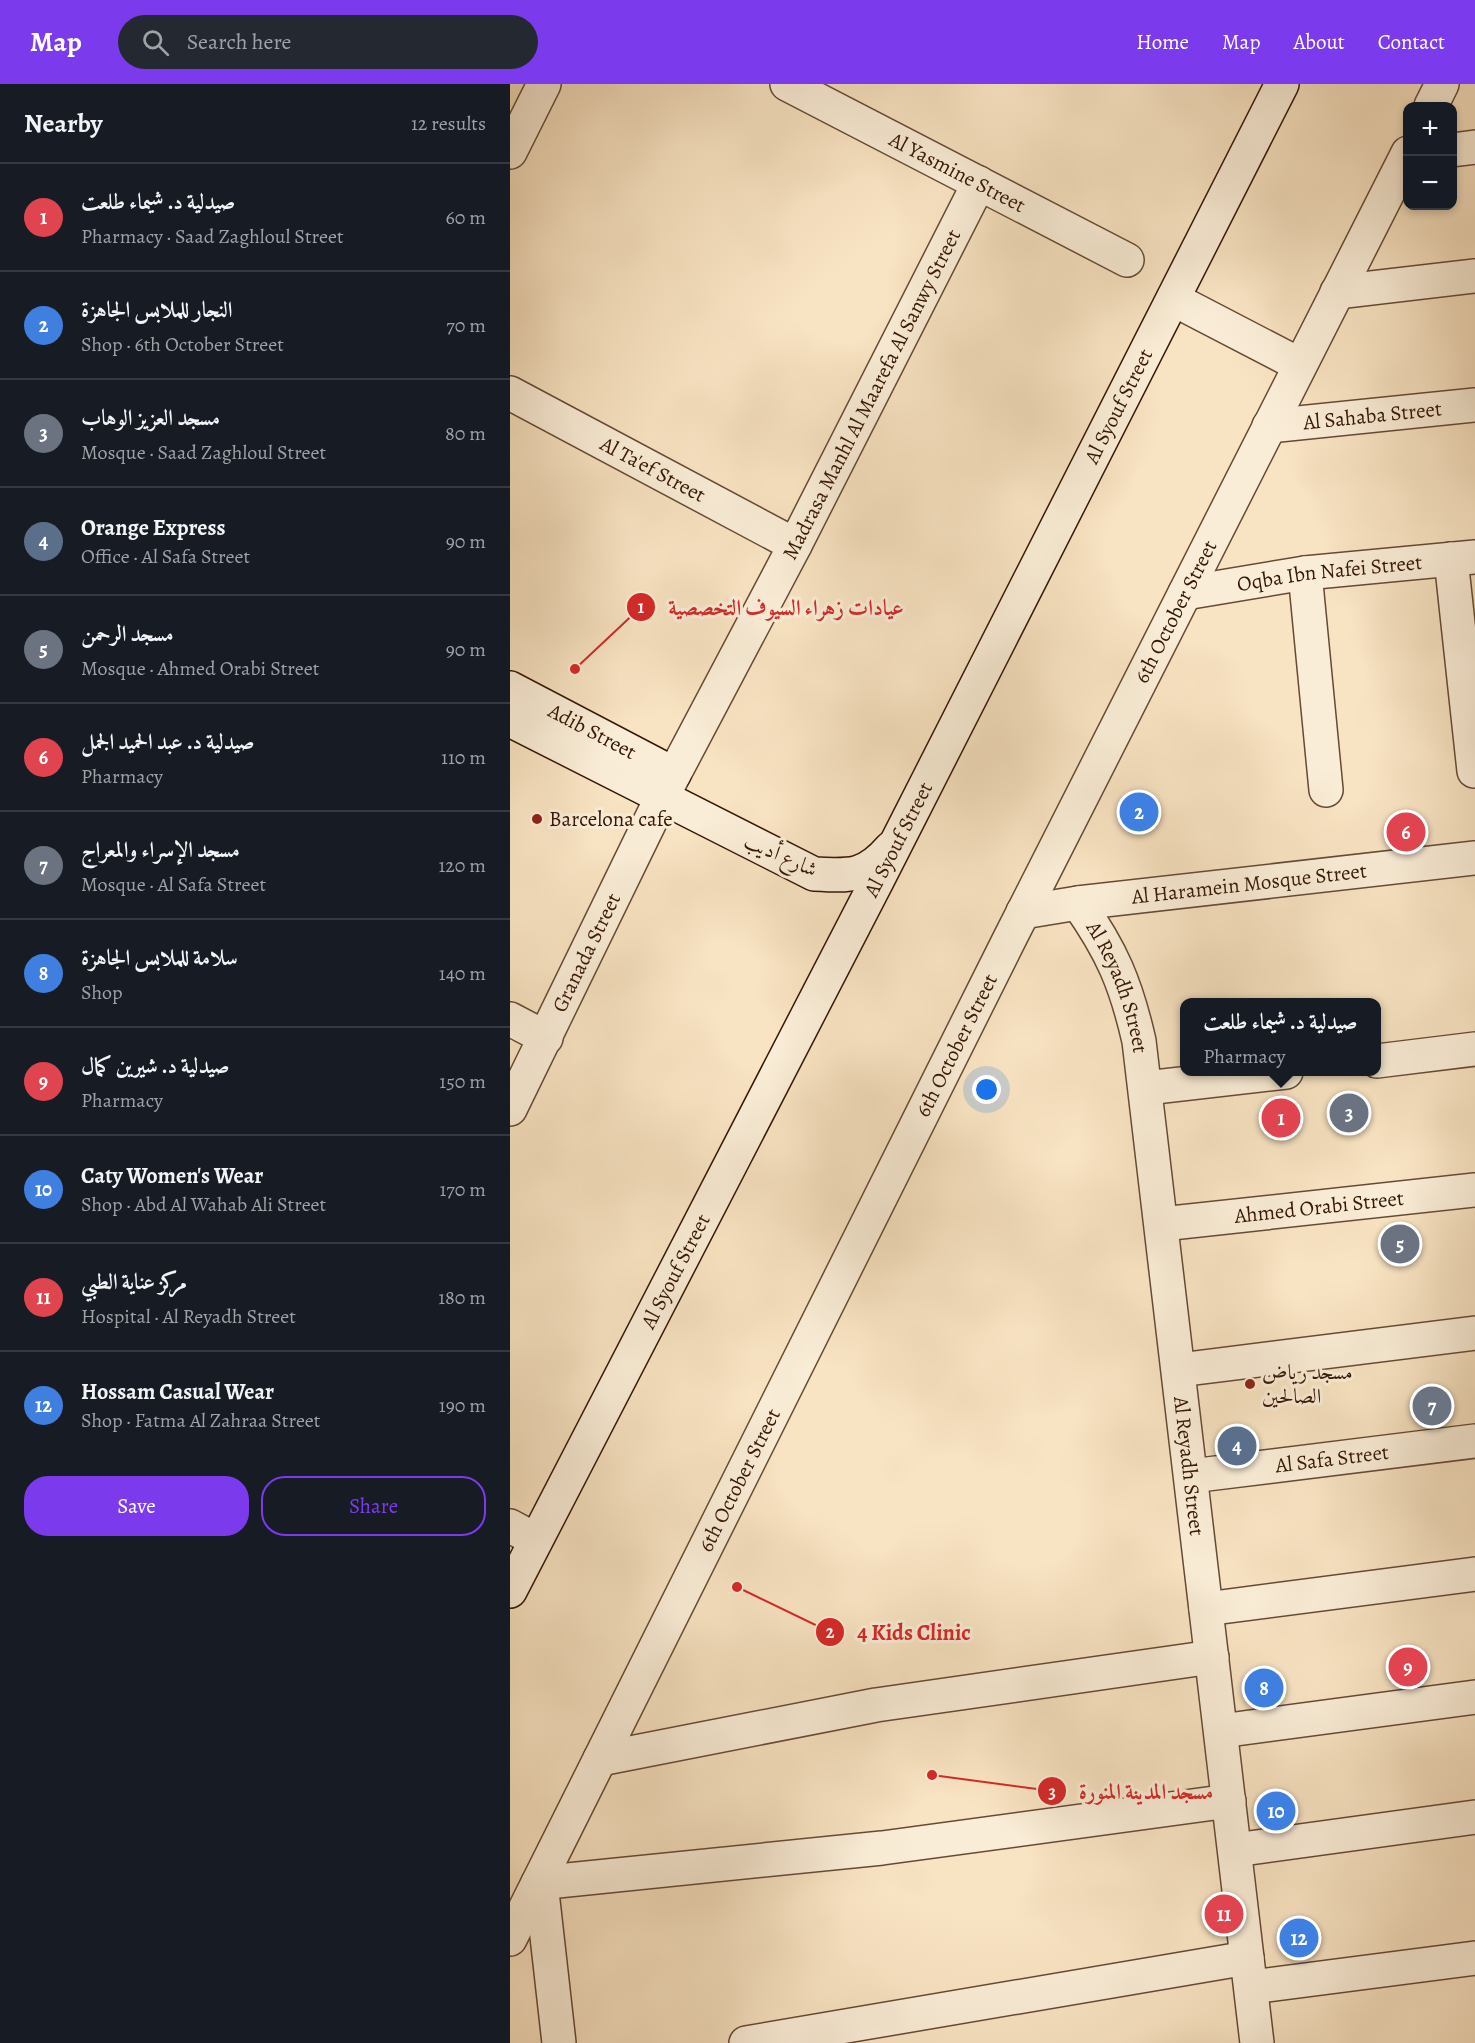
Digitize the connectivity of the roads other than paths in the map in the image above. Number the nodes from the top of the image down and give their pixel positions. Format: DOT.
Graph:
graph roads {
  1 [pos="544,84"];
  2 [pos="787,84"];
  3 [pos="1282,84"];
  4 [pos="1442,84"];
  5 [pos="1433,102"];
  6 [pos="1475,147"];
  7 [pos="1457,149"];
  8 [pos="510,152"];
  9 [pos="1406,156"];
  10 [pos="979,183"];
  11 [pos="1127,260"];
  12 [pos="1475,276"];
  13 [pos="1337,292"];
  14 [pos="1173,299"];
  15 [pos="1300,364"];
  16 [pos="510,393"];
  17 [pos="1475,405"];
  18 [pos="1269,426"];
  19 [pos="795,545"];
  20 [pos="1463,558"];
  21 [pos="1305,573"];
  22 [pos="1185,593"];
  23 [pos="510,688"];
  24 [pos="510,720"];
  25 [pos="1474,771"];
  26 [pos="668,785"];
  27 [pos="1326,790"];
  28 [pos="896,842"];
  29 [pos="1475,858"];
  30 [pos="1078,903"];
  31 [pos="1023,912"];
  32 [pos="510,1019"];
  33 [pos="546,1038"];
  34 [pos="1475,1049"];
  35 [pos="1381,1061"];
  36 [pos="1245,1076"];
  37 [pos="1146,1088"];
  38 [pos="510,1109"];
  39 [pos="1475,1190"];
  40 [pos="1161,1224"];
  41 [pos="1475,1333"];
  42 [pos="1179,1370"];
  43 [pos="1475,1441"];
  44 [pos="1191,1476"];
  45 [pos="523,1533"];
  46 [pos="1475,1574"];
  47 [pos="510,1591"];
  48 [pos="1206,1609"];
  49 [pos="1212,1657"];
  50 [pos="1475,1697"];
  51 [pos="1221,1731"];
  52 [pos="600,1759"];
  53 [pos="1229,1801"];
  54 [pos="1475,1817"];
  55 [pos="1235,1850"];
  56 [pos="539,1883"];
  57 [pos="510,1939"];
  58 [pos="1475,1958"];
  59 [pos="1249,1973"];
  60 [pos="559,2043"];
  61 [pos="746,2043"];
  62 [pos="1257,2043"];
  1 -- 8 [label="street"];
  2 -- 10 [label="street, Al Yasmine Street"];
  3 -- 14 [label="street, Al Syouf Street"];
  4 -- 5 [label="street"];
  6 -- 7 [label="street"];
  9 -- 13 [label="street, 6th October Street"];
  10 -- 11 [label="street, Al Yasmine Street"];
  10 -- 19 [label="street, Madrasa Manhl Al Maarefa Al Sanwy Street"];
  12 -- 13 [label="street"];
  13 -- 15 [label="street, 6th October Street"];
  14 -- 15 [label="street"];
  14 -- 28 [label="street, Al Syouf Street"];
  15 -- 18 [label="street, 6th October Street"];
  16 -- 19 [label="street, Al Ta'ef Street"];
  17 -- 18 [label="street, Al Sahaba Street"];
  18 -- 22 [label="street, 6th October Street"];
  19 -- 26 [label="street, Madrasa Manhl Al Maarefa Al Sanwy Street"];
  20 -- 21 [label="street, Oqba Ibn Nafei Street"];
  20 -- 25 [label="street"];
  21 -- 22 [label="street, Oqba Ibn Nafei Street"];
  21 -- 27 [label="street"];
  22 -- 31 [label="street, 6th October Street"];
  23 -- 26 [label="street, Adib Street"];
  24 -- 26 [label="street, Adib Street"];
  26 -- 28 [label="street, شارع أديب"];
  26 -- 33 [label="street, Granada Street"];
  28 -- 45 [label="street, Al Syouf Street"];
  29 -- 30 [label="street, Al Haramein Mosque Street"];
  30 -- 31 [label="street, Al Haramein Mosque Street"];
  30 -- 37 [label="street, Al Reyadh Street"];
  31 -- 52 [label="street, 6th October Street"];
  32 -- 33 [label="street"];
  33 -- 38 [label="street, Granada Street"];
  34 -- 35 [label="street"];
  36 -- 37 [label="street"];
  37 -- 40 [label="street, Al Reyadh Street"];
  39 -- 40 [label="street, Ahmed Orabi Street"];
  40 -- 42 [label="street, Al Reyadh Street"];
  41 -- 42 [label="street"];
  42 -- 44 [label="street, Al Reyadh Street"];
  43 -- 44 [label="street, Al Safa Street"];
  44 -- 48 [label="street, Al Reyadh Street"];
  45 -- 47 [label="street, Al Syouf Street"];
  46 -- 48 [label="street"];
  48 -- 49 [label="street, Al Reyadh Street"];
  49 -- 51 [label="street, Al Reyadh Street"];
  49 -- 52 [label="street"];
  50 -- 51 [label="street"];
  51 -- 53 [label="street, Al Reyadh Street"];
  52 -- 56 [label="street, 6th October Street"];
  53 -- 55 [label="street, Al Reyadh Street"];
  53 -- 56 [label="street"];
  54 -- 55 [label="street"];
  55 -- 59 [label="street, Al Reyadh Street"];
  56 -- 57 [label="street, 6th October Street"];
  56 -- 60 [label="street"];
  58 -- 59 [label="street"];
  59 -- 61 [label="street"];
  59 -- 62 [label="street, Al Reyadh Street"];
}
